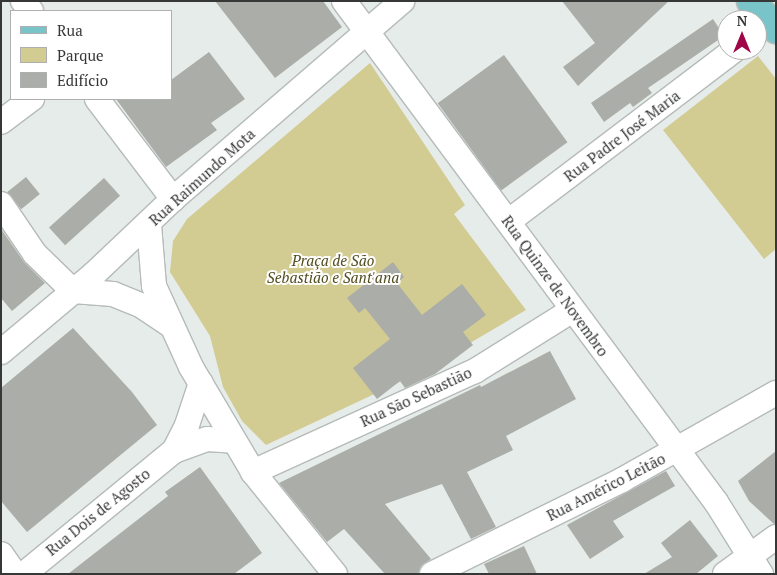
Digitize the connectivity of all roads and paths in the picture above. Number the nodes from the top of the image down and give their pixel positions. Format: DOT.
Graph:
graph roads {
  1 [pos="344,1"];
  2 [pos="402,1"];
  3 [pos="752,1"];
  4 [pos="770,26"];
  5 [pos="365,32"];
  6 [pos="721,60"];
  7 [pos="31,100"];
  8 [pos="98,100"];
  9 [pos="1,122"];
  10 [pos="173,199"];
  11 [pos="1,204"];
  12 [pos="509,221"];
  13 [pos="149,225"];
  14 [pos="72,291"];
  15 [pos="571,311"];
  16 [pos="172,326"];
  17 [pos="1,352"];
  18 [pos="201,383"];
  19 [pos="776,393"];
  20 [pos="233,441"];
  21 [pos="174,451"];
  22 [pos="677,451"];
  23 [pos="253,472"];
  24 [pos="776,537"];
  25 [pos="1,554"];
  26 [pos="755,565"];
  27 [pos="15,574"];
  28 [pos="24,574"];
  29 [pos="335,574"];
  30 [pos="432,574"];
  31 [pos="725,574"];
  1 -- 5 [label="street, Rua Quinze de Novembro"];
  2 -- 5 [label="street, Rua Raimundo Mota"];
  3 -- 4 [label="main road"];
  5 -- 10 [label="street, Rua Raimundo Mota"];
  5 -- 12 [label="street, Rua Quinze de Novembro"];
  6 -- 12 [label="street, Rua Padre José Maria"];
  7 -- 9 [label="street"];
  8 -- 10 [label="street"];
  10 -- 13 [label="street, Rua Raimundo Mota"];
  11 -- 14 [label="street"];
  12 -- 15 [label="street, Rua Quinze de Novembro"];
  13 -- 14 [label="street, Rua Raimundo Mota"];
  13 -- 16 [label="street"];
  14 -- 16 [label="street"];
  14 -- 17 [label="street, Rua Raimundo Mota"];
  15 -- 22 [label="street, Rua Quinze de Novembro"];
  15 -- 23 [label="street, Rua São Sebastião"];
  16 -- 18 [label="street"];
  18 -- 20 [label="street"];
  18 -- 21 [label="street, Rua Dois de Agosto"];
  19 -- 22 [label="street, Rua Américo Leitão"];
  20 -- 21 [label="street, Rua Dois de Agosto"];
  20 -- 23 [label="street"];
  21 -- 28 [label="street, Rua Dois de Agosto"];
  22 -- 26 [label="street, Rua Quinze de Novembro"];
  22 -- 30 [label="street, Rua Américo Leitão"];
  23 -- 29 [label="street"];
  24 -- 26 [label="street"];
  25 -- 27 [label="street"];
  26 -- 31 [label="street"];
}
